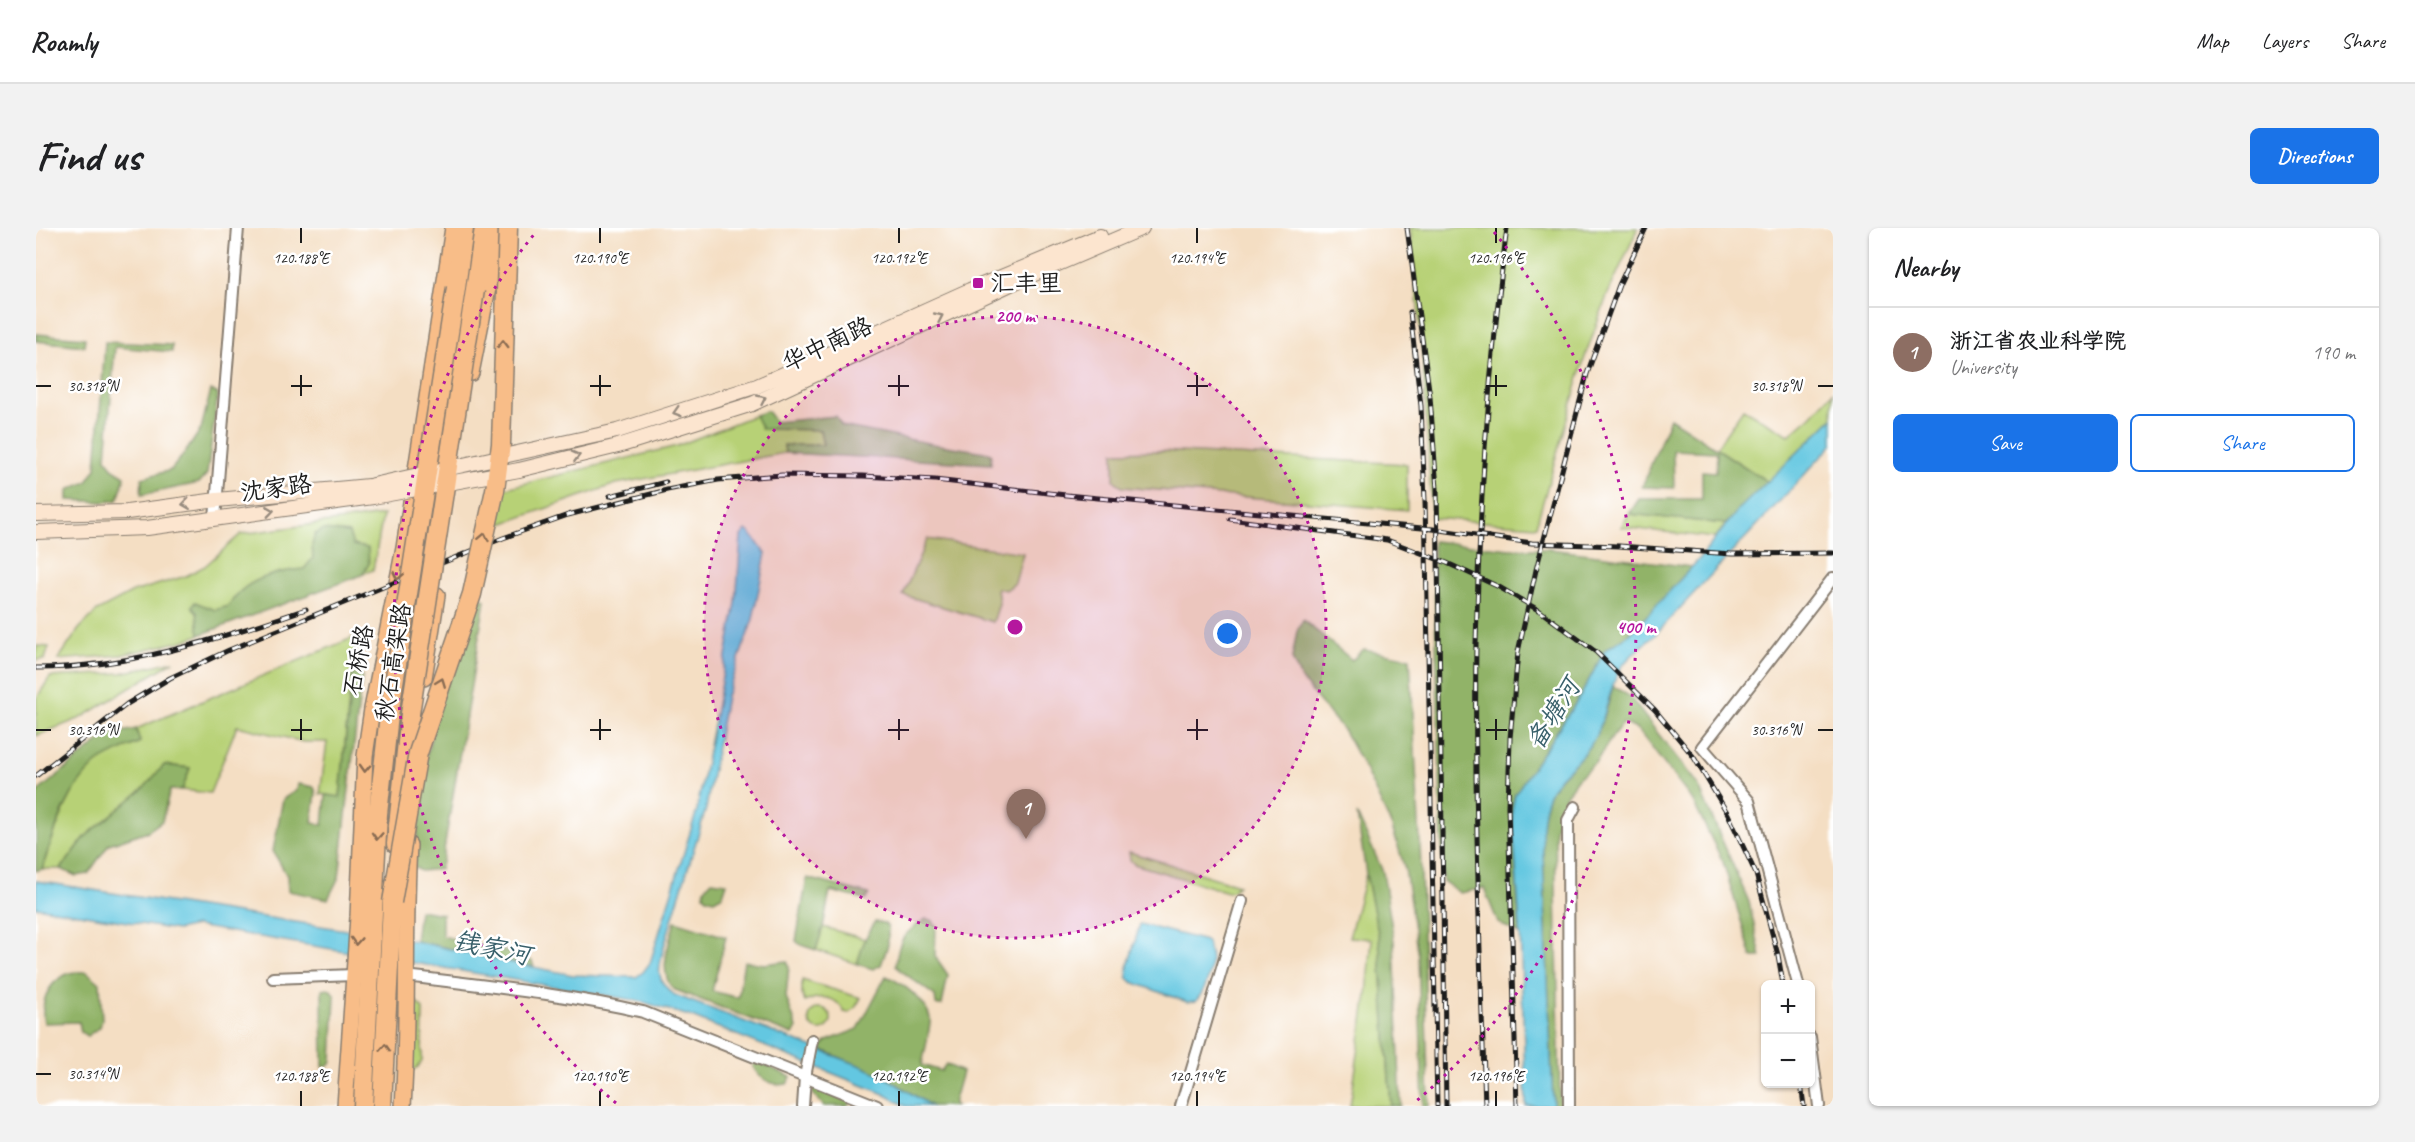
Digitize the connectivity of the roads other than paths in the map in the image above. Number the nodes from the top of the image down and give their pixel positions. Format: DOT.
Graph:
graph roads {
  1 [pos="238,228"];
  2 [pos="453,228"];
  3 [pos="464,228"];
  4 [pos="484,228"];
  5 [pos="497,228"];
  6 [pos="508,228"];
  7 [pos="1118,228"];
  8 [pos="1142,228"];
  9 [pos="519,470"];
  10 [pos="371,491"];
  11 [pos="217,500"];
  12 [pos="36,514"];
  13 [pos="215,519"];
  14 [pos="36,534"];
  15 [pos="1833,578"];
  16 [pos="1575,807"];
  17 [pos="1242,901"];
  18 [pos="392,902"];
  19 [pos="354,970"];
  20 [pos="406,973"];
  21 [pos="273,978"];
  22 [pos="1797,980"];
  23 [pos="812,1040"];
  24 [pos="1815,1075"];
  25 [pos="805,1077"];
  26 [pos="345,1106"];
  27 [pos="363,1106"];
  28 [pos="382,1106"];
  29 [pos="403,1106"];
  30 [pos="803,1106"];
  31 [pos="876,1106"];
  32 [pos="1181,1106"];
  33 [pos="1569,1106"];
  34 [pos="1819,1106"];
  1 -- 11 [label="street"];
  2 -- 19 [label="main road, 石桥路, one-way"];
  3 -- 27 [label="highway, 秋石高架路, one-way, bridge"];
  4 -- 18 [label="highway, 秋石高架路, bridge"];
  5 -- 20 [label="main road"];
  18 -- 6 [label="highway, one-way, bridge"];
  7 -- 10 [label="main road, 华中南路, one-way, bridge"];
  9 -- 8 [label="main road, 华中南路, one-way"];
  9 -- 10 [label="main road, 沈家路, bridge"];
  10 -- 11 [label="main road, 沈家路"];
  13 -- 10 [label="main road, 沈家路, one-way"];
  11 -- 12 [label="main road, 沈家路, one-way"];
  11 -- 13 [label="street"];
  13 -- 14 [label="main road, 沈家路"];
  15 -- 22 [label="street"];
  16 -- 33 [label="street"];
  17 -- 32 [label="street"];
  28 -- 18 [label="highway, 秋石高架路, one-way"];
  19 -- 21 [label="street"];
  19 -- 26 [label="main road, 石桥路"];
  20 -- 25 [label="street"];
  20 -- 29 [label="main road"];
  23 -- 25 [label="street"];
  24 -- 34 [label="street"];
  25 -- 30 [label="street"];
  25 -- 31 [label="street"];
}
